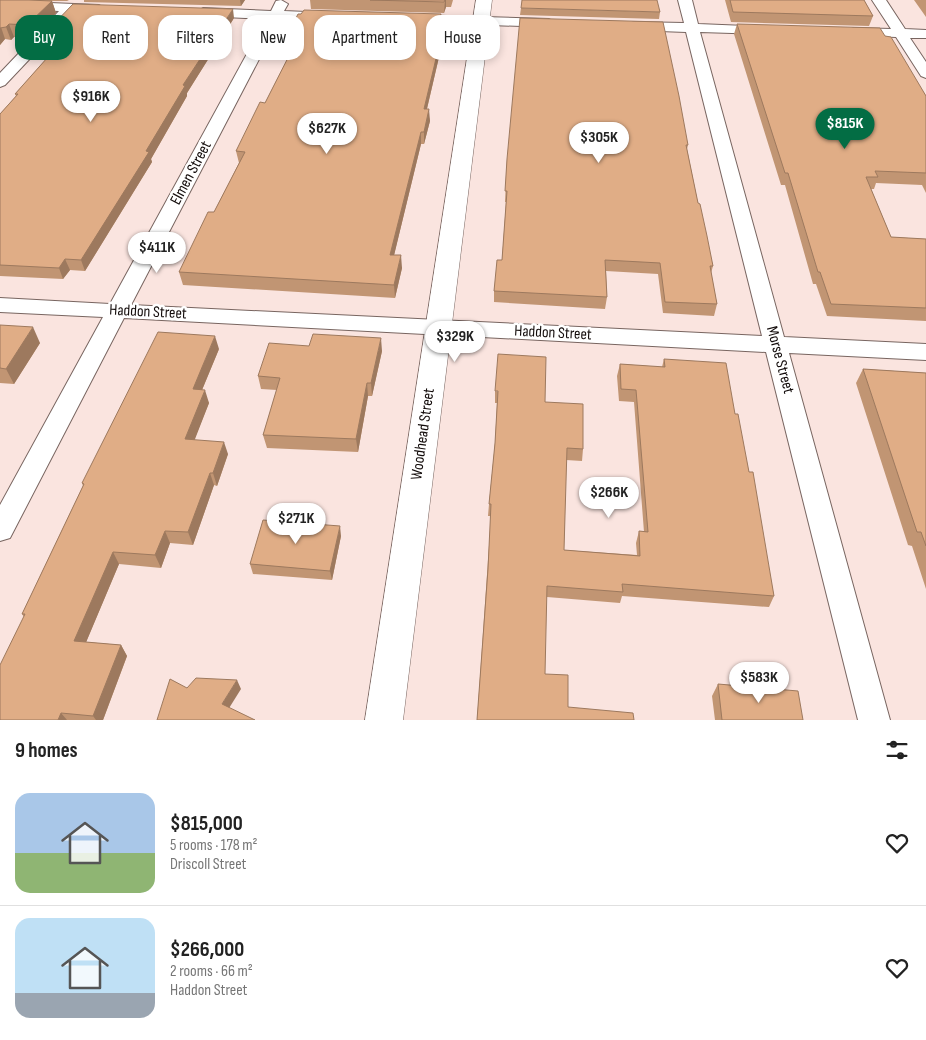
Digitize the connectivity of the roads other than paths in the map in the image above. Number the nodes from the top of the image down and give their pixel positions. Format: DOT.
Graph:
graph roads {
  1 [pos="685,0"];
  2 [pos="878,0"];
  3 [pos="74,4"];
  4 [pos="0,5"];
  5 [pos="279,7"];
  6 [pos="110,9"];
  7 [pos="482,11"];
  8 [pos="188,12"];
  9 [pos="331,15"];
  10 [pos="416,17"];
  11 [pos="567,24"];
  12 [pos="615,26"];
  13 [pos="692,28"];
  14 [pos="782,30"];
  15 [pos="841,32"];
  16 [pos="900,34"];
  17 [pos="926,34"];
  18 [pos="926,73"];
  19 [pos="0,82"];
  20 [pos="0,305"];
  21 [pos="117,311"];
  22 [pos="438,327"];
  23 [pos="776,345"];
  24 [pos="926,352"];
  25 [pos="0,530"];
  26 [pos="384,720"];
  27 [pos="874,720"];
  1 -- 13 [label="street, Morse Street"];
  2 -- 16 [label="street"];
  3 -- 4 [label="street"];
  3 -- 6 [label="street"];
  3 -- 19 [label="street"];
  5 -- 8 [label="street"];
  5 -- 9 [label="street"];
  5 -- 21 [label="street, Elmen Street"];
  7 -- 10 [label="street"];
  7 -- 11 [label="street"];
  7 -- 22 [label="street, Woodhead Street"];
  12 -- 13 [label="street"];
  13 -- 14 [label="street"];
  13 -- 23 [label="street, Morse Street"];
  15 -- 16 [label="street"];
  16 -- 17 [label="street"];
  16 -- 18 [label="street"];
  20 -- 21 [label="street, Haddon Street"];
  21 -- 22 [label="street, Haddon Street"];
  21 -- 25 [label="street, Elmen Street"];
  22 -- 23 [label="street, Haddon Street"];
  22 -- 26 [label="street, Woodhead Street"];
  23 -- 24 [label="street, Haddon Street"];
  23 -- 27 [label="street, Morse Street"];
}
